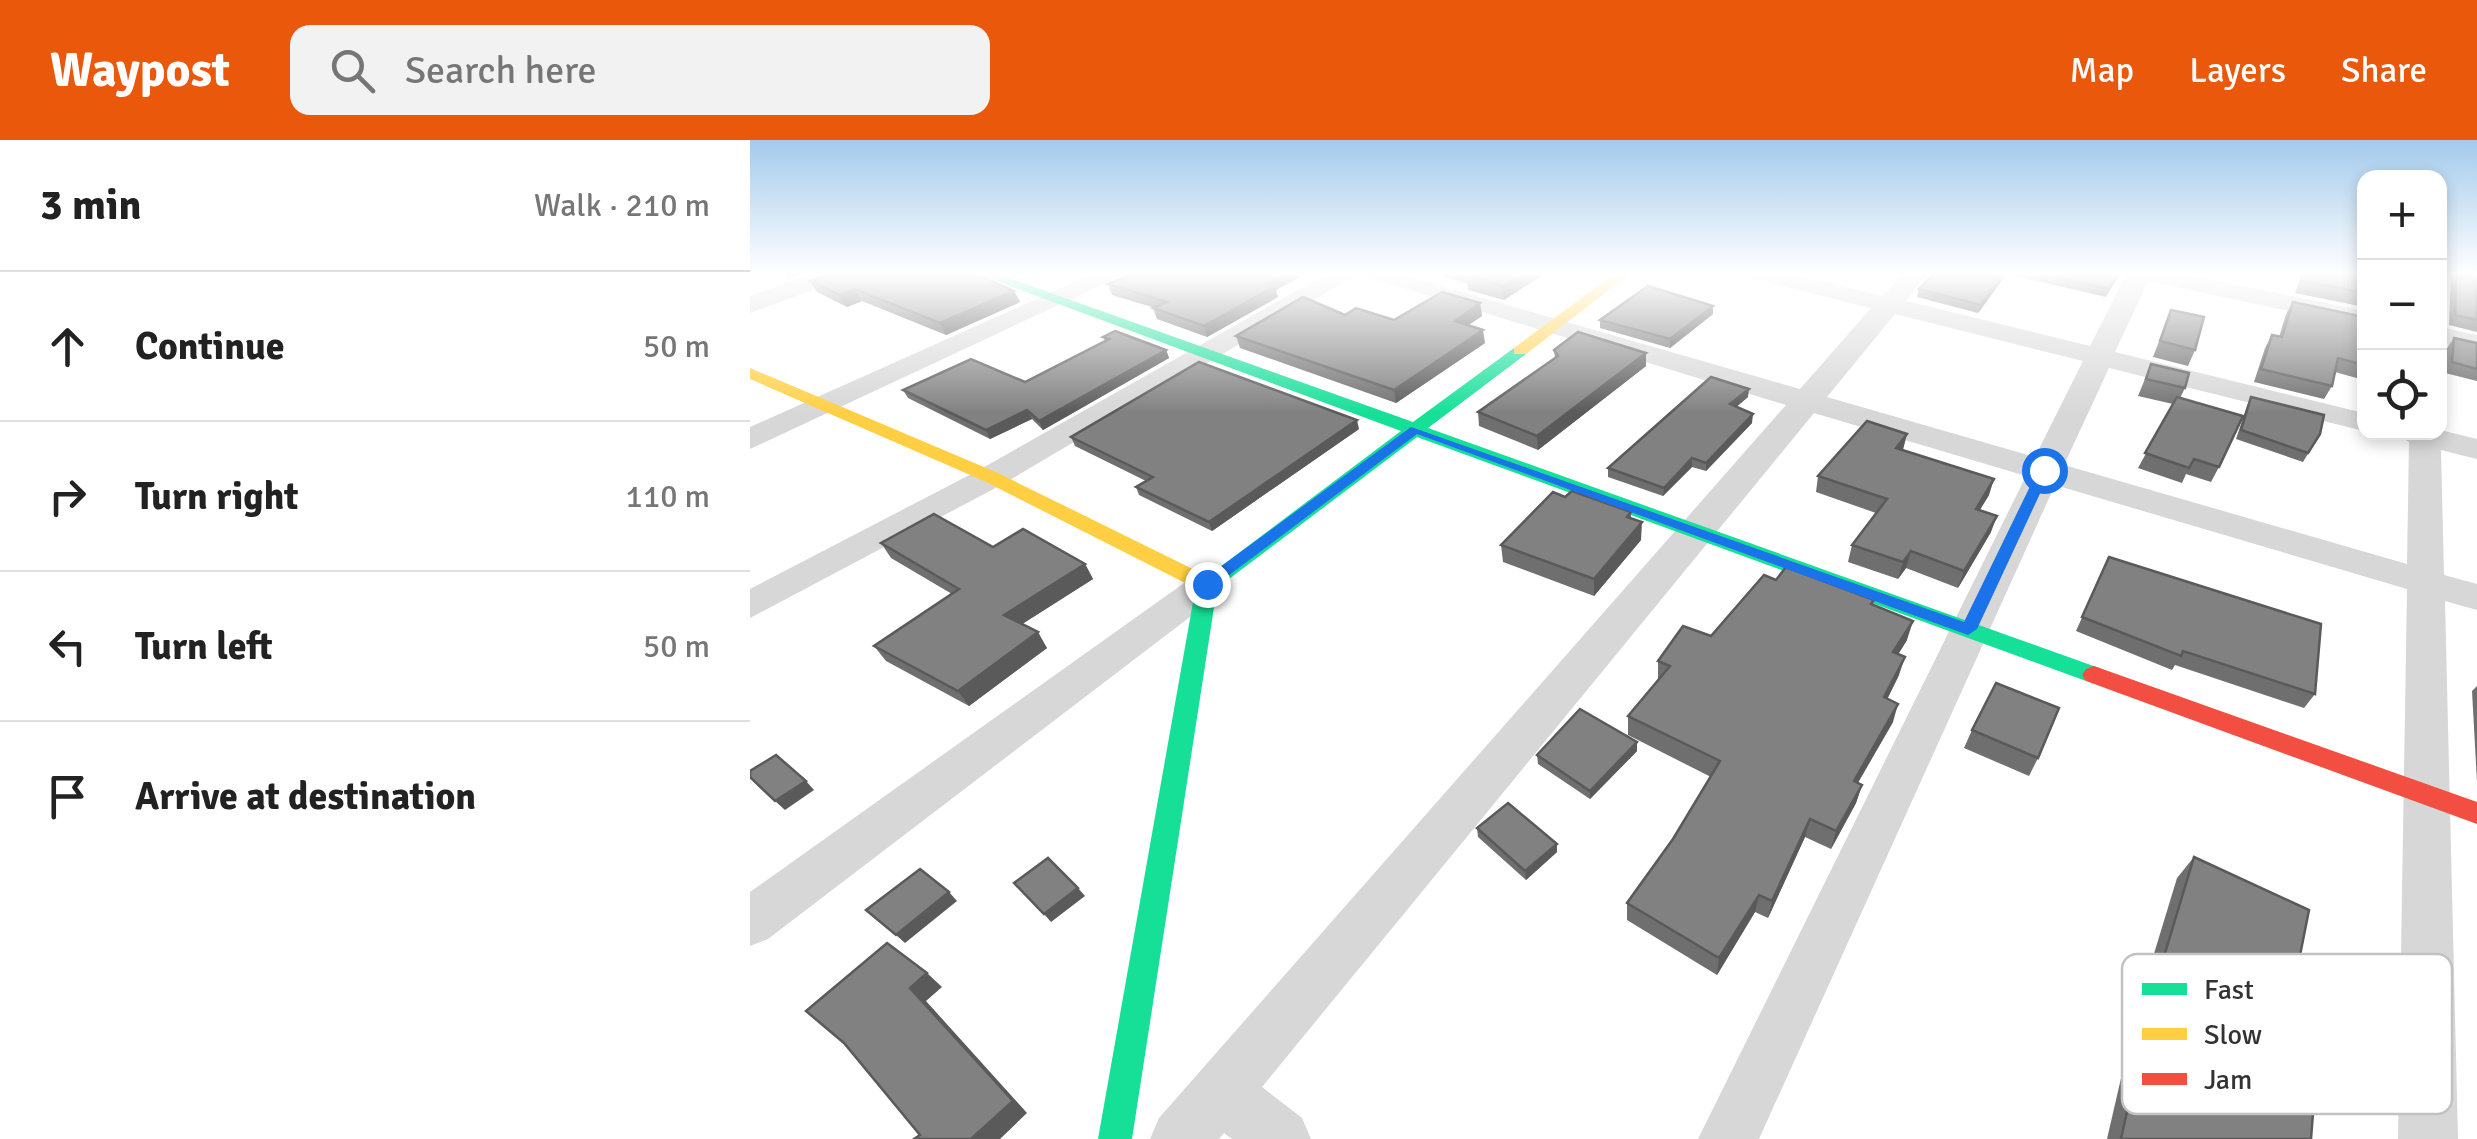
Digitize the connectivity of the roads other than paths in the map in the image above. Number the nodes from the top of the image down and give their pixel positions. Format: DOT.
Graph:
graph roads {
  1 [pos="1014,320"];
  2 [pos="1110,320"];
  3 [pos="1262,320"];
  4 [pos="1531,320"];
  5 [pos="1562,320"];
  6 [pos="1877,320"];
  7 [pos="1993,320"];
  8 [pos="2118,320"];
  9 [pos="1553,326"];
  10 [pos="2447,337"];
  11 [pos="2477,343"];
  12 [pos="1202,353"];
  13 [pos="2099,356"];
  14 [pos="750,373"];
  15 [pos="1807,401"];
  16 [pos="829,405"];
  17 [pos="2357,420"];
  18 [pos="1415,429"];
  19 [pos="750,439"];
  20 [pos="2420,440"];
  21 [pos="2441,440"];
  22 [pos="2477,450"];
  23 [pos="2044,470"];
  24 [pos="991,477"];
  25 [pos="1697,531"];
  26 [pos="2426,582"];
  27 [pos="1207,584"];
  28 [pos="2477,597"];
  29 [pos="750,605"];
  30 [pos="1968,629"];
  31 [pos="2427,795"];
  32 [pos="2477,813"];
  33 [pos="750,922"];
  34 [pos="2427,954"];
  35 [pos="1220,1092"];
  36 [pos="2428,1114"];
  37 [pos="1115,1139"];
  38 [pos="1180,1139"];
  39 [pos="1281,1139"];
  40 [pos="1728,1139"];
  41 [pos="2428,1139"];
  1 -- 16 [label="street"];
  2 -- 12 [label="main road"];
  3 -- 12 [label="street"];
  4 -- 9 [label="street"];
  5 -- 9 [label="main road"];
  6 -- 15 [label="street"];
  7 -- 13 [label="street"];
  8 -- 13 [label="street"];
  9 -- 15 [label="street"];
  9 -- 18 [label="main road"];
  10 -- 11 [label="street"];
  12 -- 18 [label="main road"];
  12 -- 24 [label="street"];
  13 -- 17 [label="street"];
  13 -- 23 [label="street"];
  14 -- 16 [label="main road"];
  15 -- 23 [label="street"];
  15 -- 25 [label="street"];
  16 -- 19 [label="street"];
  16 -- 24 [label="main road"];
  18 -- 25 [label="main road"];
  18 -- 27 [label="main road"];
  20 -- 26 [label="street"];
  21 -- 22 [label="street"];
  23 -- 26 [label="street"];
  23 -- 30 [label="street"];
  24 -- 27 [label="main road"];
  24 -- 29 [label="street"];
  25 -- 30 [label="main road"];
  25 -- 35 [label="street"];
  26 -- 28 [label="street"];
  26 -- 31 [label="street"];
  27 -- 33 [label="street"];
  27 -- 37 [label="main road"];
  30 -- 31 [label="main road"];
  30 -- 40 [label="street"];
  31 -- 32 [label="main road"];
  31 -- 34 [label="street"];
  35 -- 38 [label="street"];
  35 -- 39 [label="street"];
  36 -- 41 [label="street"];
}
